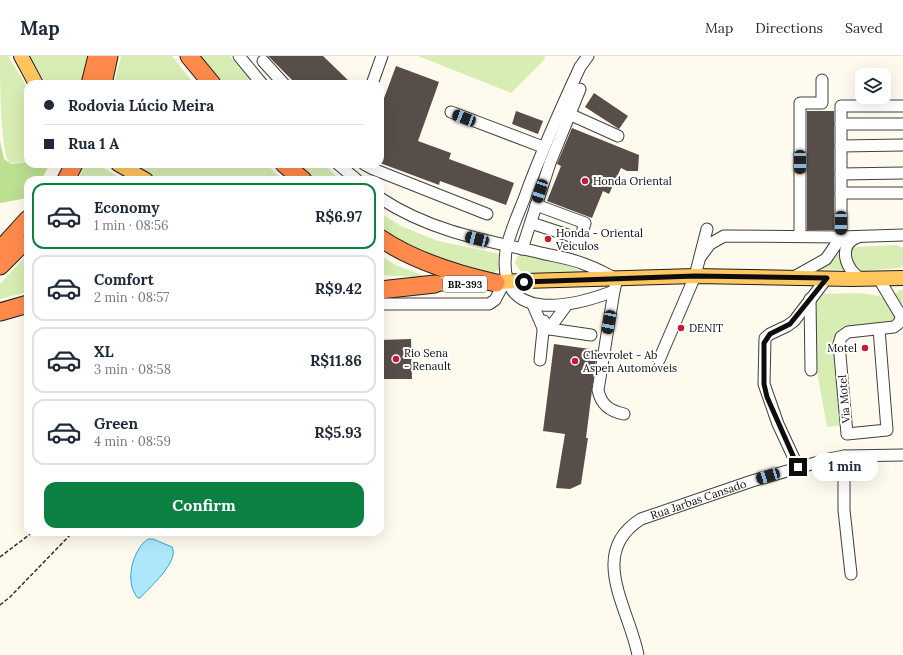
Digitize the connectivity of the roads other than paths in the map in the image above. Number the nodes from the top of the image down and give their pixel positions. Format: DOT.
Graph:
graph roads {
  1 [pos="21,56"];
  2 [pos="97,56"];
  3 [pos="109,56"];
  4 [pos="189,56"];
  5 [pos="239,56"];
  6 [pos="382,56"];
  7 [pos="588,56"];
  8 [pos="263,61"];
  9 [pos="34,80"];
  10 [pos="91,80"];
  11 [pos="104,80"];
  12 [pos="209,80"];
  13 [pos="259,80"];
  14 [pos="280,80"];
  15 [pos="373,80"];
  16 [pos="822,80"];
  17 [pos="580,88"];
  18 [pos="903,106"];
  19 [pos="451,112"];
  20 [pos="569,114"];
  21 [pos="841,124"];
  22 [pos="903,124"];
  23 [pos="618,136"];
  24 [pos="903,145"];
  25 [pos="841,146"];
  26 [pos="543,147"];
  27 [pos="125,168"];
  28 [pos="286,168"];
  29 [pos="288,168"];
  30 [pos="342,168"];
  31 [pos="370,168"];
  32 [pos="903,173"];
  33 [pos="841,174"];
  34 [pos="139,176"];
  35 [pos="293,176"];
  36 [pos="298,176"];
  37 [pos="352,176"];
  38 [pos="841,193"];
  39 [pos="903,193"];
  40 [pos="384,200"];
  41 [pos="536,205"];
  42 [pos="487,214"];
  43 [pos="530,222"];
  44 [pos="24,223"];
  45 [pos="707,229"];
  46 [pos="903,235"];
  47 [pos="800,236"];
  48 [pos="858,237"];
  49 [pos="841,238"];
  50 [pos="384,240"];
  51 [pos="24,241"];
  52 [pos="507,246"];
  53 [pos="522,249"];
  54 [pos="0,250"];
  55 [pos="701,256"];
  56 [pos="0,266"];
  57 [pos="695,276"];
  58 [pos="793,278"];
  59 [pos="827,278"];
  60 [pos="903,278"];
  61 [pos="862,279"];
  62 [pos="879,279"];
  63 [pos="384,282"];
  64 [pos="502,283"];
  65 [pos="435,284"];
  66 [pos="616,285"];
  67 [pos="384,290"];
  68 [pos="810,299"];
  69 [pos="384,304"];
  70 [pos="24,305"];
  71 [pos="533,305"];
  72 [pos="566,306"];
  73 [pos="546,307"];
  74 [pos="0,312"];
  75 [pos="902,314"];
  76 [pos="546,329"];
  77 [pos="879,330"];
  78 [pos="591,335"];
  79 [pos="540,360"];
  80 [pos="659,360"];
  81 [pos="812,370"];
  82 [pos="624,414"];
  83 [pos="903,455"];
  84 [pos="844,456"];
  85 [pos="798,467"];
  86 [pos="851,574"];
  87 [pos="638,655"];
  1 -- 9 [label="main road"];
  2 -- 10 [label="highway"];
  3 -- 11 [label="highway"];
  4 -- 12 [label="highway"];
  5 -- 13 [label="street"];
  6 -- 15 [label="street"];
  7 -- 26 [label="street"];
  8 -- 14 [label="street"];
  16 -- 47 [label="street"];
  17 -- 20 [label="street"];
  18 -- 21 [label="street"];
  19 -- 26 [label="street"];
  20 -- 23 [label="street"];
  20 -- 41 [label="street"];
  21 -- 22 [label="street"];
  21 -- 25 [label="street"];
  24 -- 25 [label="street"];
  25 -- 33 [label="street"];
  26 -- 52 [label="street"];
  27 -- 34 [label="main road"];
  28 -- 35 [label="main road"];
  29 -- 36 [label="highway"];
  30 -- 37 [label="street"];
  31 -- 42 [label="street"];
  32 -- 33 [label="street"];
  33 -- 38 [label="street"];
  38 -- 39 [label="street"];
  38 -- 49 [label="street"];
  40 -- 52 [label="street"];
  41 -- 43 [label="street"];
  41 -- 43 [label="street"];
  43 -- 53 [label="street"];
  44 -- 54 [label="highway"];
  45 -- 55 [label="street"];
  46 -- 48 [label="street"];
  47 -- 49 [label="street"];
  47 -- 55 [label="street"];
  48 -- 49 [label="street"];
  48 -- 61 [label="street"];
  49 -- 58 [label="street"];
  50 -- 64 [label="highway"];
  51 -- 56 [label="highway"];
  52 -- 53 [label="street"];
  52 -- 64 [label="street"];
  53 -- 66 [label="street"];
  55 -- 57 [label="street"];
  57 -- 58 [label="main road, BR-393"];
  57 -- 66 [label="main road, BR-393"];
  57 -- 80 [label="street"];
  58 -- 59 [label="main road, BR-393"];
  59 -- 61 [label="main road, BR-393"];
  59 -- 68 [label="street"];
  60 -- 62 [label="main road, BR-393"];
  61 -- 62 [label="main road, BR-393"];
  62 -- 75 [label="street"];
  63 -- 65 [label="main road, BR-393"];
  64 -- 65 [label="main road, BR-393"];
  64 -- 66 [label="main road, BR-393"];
  64 -- 69 [label="street"];
  64 -- 71 [label="street"];
  65 -- 67 [label="highway"];
  66 -- 72 [label="street"];
  66 -- 82 [label="street"];
  68 -- 81 [label="street"];
  68 -- 85 [label="street"];
  70 -- 74 [label="highway"];
  71 -- 73 [label="street"];
  71 -- 76 [label="street"];
  72 -- 73 [label="street"];
  72 -- 76 [label="street"];
  73 -- 76 [label="street"];
  75 -- 77 [label="street"];
  76 -- 78 [label="street"];
  76 -- 79 [label="street"];
  77 -- 77 [label="street, Via Motel"];
  83 -- 84 [label="street, Rua Jarbas Cansado"];
  84 -- 85 [label="street, Rua Jarbas Cansado"];
  84 -- 86 [label="street"];
  85 -- 87 [label="street, Rua Jarbas Cansado"];
}
